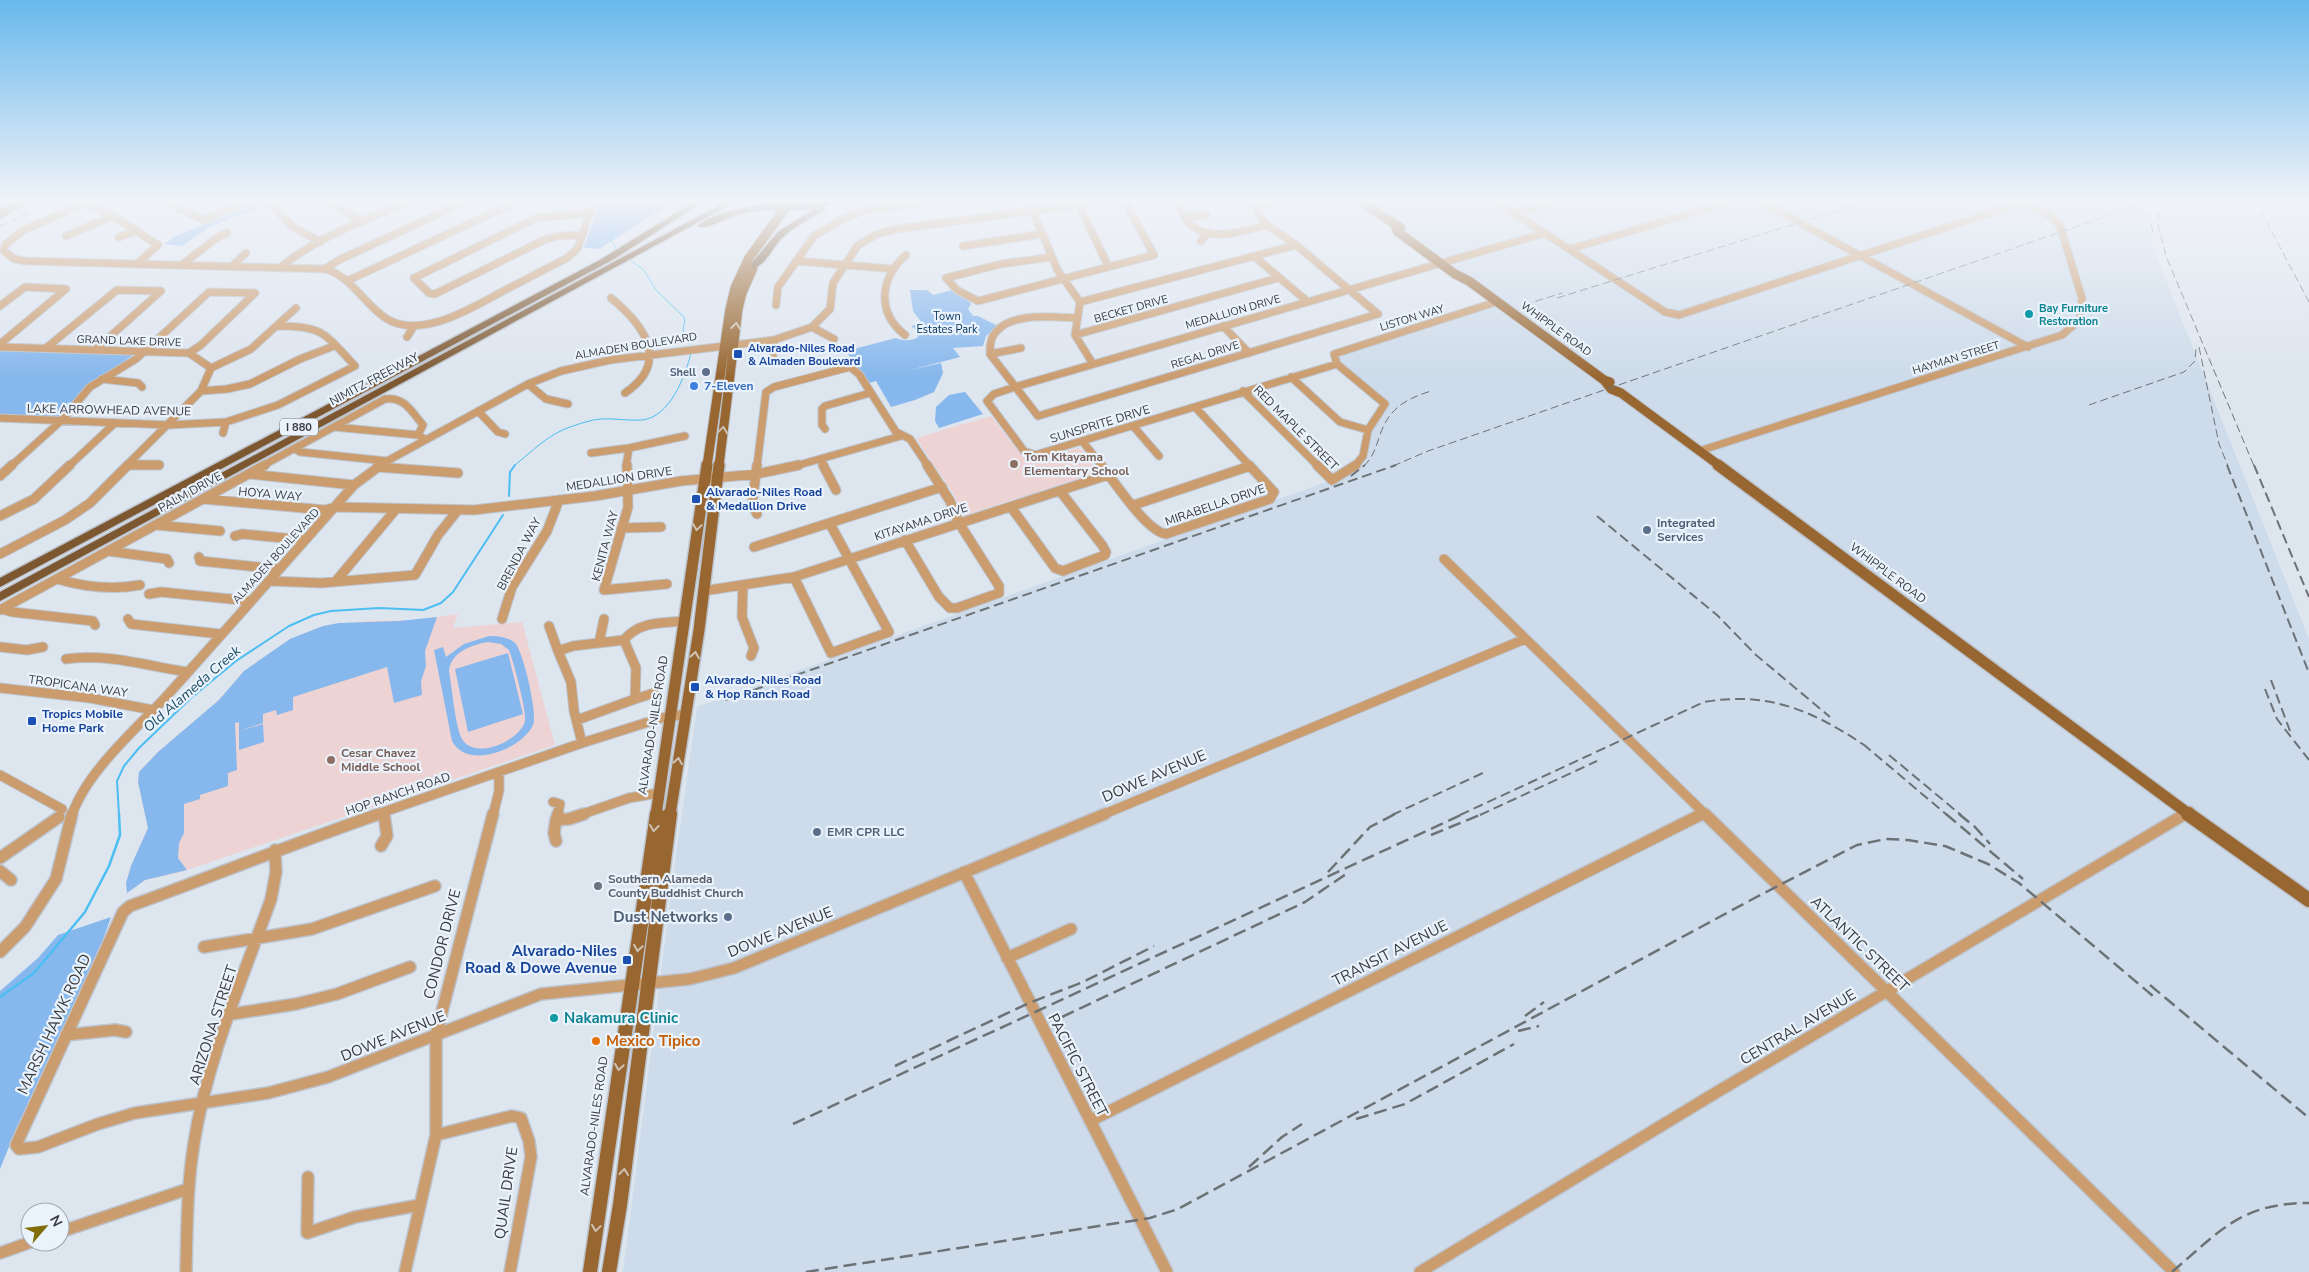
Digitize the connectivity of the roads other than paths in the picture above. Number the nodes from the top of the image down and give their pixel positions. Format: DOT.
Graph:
graph roads {
  1 [pos="21,259"];
  2 [pos="143,259"];
  3 [pos="189,259"];
  4 [pos="239,259"];
  5 [pos="289,259"];
  6 [pos="341,259"];
  7 [pos="396,259"];
  8 [pos="452,259"];
  9 [pos="505,259"];
  10 [pos="564,259"];
  11 [pos="619,259"];
  12 [pos="619,259"];
  13 [pos="750,259"];
  14 [pos="757,259"];
  15 [pos="761,259"];
  16 [pos="848,259"];
  17 [pos="900,259"];
  18 [pos="1035,259"];
  19 [pos="1053,259"];
  20 [pos="1105,259"];
  21 [pos="1133,259"];
  22 [pos="1241,259"];
  23 [pos="1258,259"];
  24 [pos="1313,259"];
  25 [pos="1441,259"];
  26 [pos="1457,259"];
  27 [pos="1586,259"];
  28 [pos="1851,259"];
  29 [pos="1867,259"];
  30 [pos="2070,259"];
  31 [pos="796,261"];
  32 [pos="1445,263"];
  33 [pos="138,264"];
  34 [pos="183,264"];
  35 [pos="754,265"];
  36 [pos="232,266"];
  37 [pos="843,266"];
  38 [pos="1108,266"];
  39 [pos="281,267"];
  40 [pos="325,269"];
  41 [pos="894,269"];
  42 [pos="601,270"];
  43 [pos="1278,278"];
  44 [pos="1063,279"];
  45 [pos="347,281"];
  46 [pos="736,286"];
  47 [pos="1350,290"];
  48 [pos="161,291"];
  49 [pos="611,298"];
  50 [pos="1080,302"];
  51 [pos="1308,302"];
  52 [pos="1496,302"];
  53 [pos="0,306"];
  54 [pos="776,306"];
  55 [pos="296,308"];
  56 [pos="738,309"];
  57 [pos="1076,318"];
  58 [pos="277,326"];
  59 [pos="414,326"];
  60 [pos="1223,326"];
  61 [pos="812,327"];
  62 [pos="905,335"];
  63 [pos="1075,335"];
  64 [pos="407,337"];
  65 [pos="834,339"];
  66 [pos="774,340"];
  67 [pos="729,344"];
  68 [pos="0,346"];
  69 [pos="334,346"];
  70 [pos="2028,347"];
  71 [pos="46,348"];
  72 [pos="1022,348"];
  73 [pos="96,349"];
  74 [pos="145,351"];
  75 [pos="1250,352"];
  76 [pos="189,354"];
  77 [pos="990,354"];
  78 [pos="650,355"];
  79 [pos="773,356"];
  80 [pos="1093,364"];
  81 [pos="1337,364"];
  82 [pos="211,368"];
  83 [pos="1291,377"];
  84 [pos="102,379"];
  85 [pos="528,384"];
  86 [pos="142,387"];
  87 [pos="1014,387"];
  88 [pos="202,391"];
  89 [pos="1243,391"];
  90 [pos="625,393"];
  91 [pos="870,393"];
  92 [pos="987,401"];
  93 [pos="568,404"];
  94 [pos="1194,406"];
  95 [pos="478,411"];
  96 [pos="0,418"];
  97 [pos="9,418"];
  98 [pos="62,420"];
  99 [pos="226,422"];
  100 [pos="115,424"];
  101 [pos="170,424"];
  102 [pos="0,426"];
  103 [pos="1133,426"];
  104 [pos="334,427"];
  105 [pos="826,429"];
  106 [pos="1368,430"];
  107 [pos="223,433"];
  108 [pos="505,434"];
  109 [pos="685,436"];
  110 [pos="901,436"];
  111 [pos="422,438"];
  112 [pos="1083,442"];
  113 [pos="629,448"];
  114 [pos="295,449"];
  115 [pos="1699,451"];
  116 [pos="591,453"];
  117 [pos="1159,456"];
  118 [pos="821,460"];
  119 [pos="387,461"];
  120 [pos="129,465"];
  121 [pos="158,465"];
  122 [pos="1250,466"];
  123 [pos="377,467"];
  124 [pos="458,473"];
  125 [pos="249,474"];
  126 [pos="757,474"];
  127 [pos="1108,475"];
  128 [pos="0,476"];
  129 [pos="716,478"];
  130 [pos="704,479"];
  131 [pos="354,485"];
  132 [pos="942,488"];
  133 [pos="627,490"];
  134 [pos="836,490"];
  135 [pos="1060,491"];
  136 [pos="203,499"];
  137 [pos="560,500"];
  138 [pos="1134,505"];
  139 [pos="335,507"];
  140 [pos="1011,507"];
  141 [pos="396,509"];
  142 [pos="458,510"];
  143 [pos="757,514"];
  144 [pos="0,516"];
  145 [pos="959,523"];
  146 [pos="156,524"];
  147 [pos="830,524"];
  148 [pos="661,527"];
  149 [pos="621,528"];
  150 [pos="220,531"];
  151 [pos="236,536"];
  152 [pos="305,540"];
  153 [pos="906,540"];
  154 [pos="754,547"];
  155 [pos="108,551"];
  156 [pos="0,554"];
  157 [pos="198,558"];
  158 [pos="850,559"];
  159 [pos="1444,559"];
  160 [pos="169,563"];
  161 [pos="279,569"];
  162 [pos="794,577"];
  163 [pos="57,579"];
  164 [pos="269,581"];
  165 [pos="336,581"];
  166 [pos="0,583"];
  167 [pos="667,584"];
  168 [pos="140,585"];
  169 [pos="741,585"];
  170 [pos="0,588"];
  171 [pos="704,589"];
  172 [pos="149,594"];
  173 [pos="0,597"];
  174 [pos="250,601"];
  175 [pos="1,609"];
  176 [pos="502,619"];
  177 [pos="604,619"];
  178 [pos="128,620"];
  179 [pos="685,621"];
  180 [pos="96,625"];
  181 [pos="549,626"];
  182 [pos="220,634"];
  183 [pos="1525,639"];
  184 [pos="624,640"];
  185 [pos="599,643"];
  186 [pos="43,647"];
  187 [pos="0,648"];
  188 [pos="558,651"];
  189 [pos="751,656"];
  190 [pos="66,659"];
  191 [pos="187,672"];
  192 [pos="0,688"];
  193 [pos="654,693"];
  194 [pos="635,699"];
  195 [pos="153,710"];
  196 [pos="686,714"];
  197 [pos="671,716"];
  198 [pos="576,720"];
  199 [pos="582,743"];
  200 [pos="498,773"];
  201 [pos="0,775"];
  202 [pos="658,793"];
  203 [pos="553,802"];
  204 [pos="76,805"];
  205 [pos="2189,811"];
  206 [pos="384,812"];
  207 [pos="60,813"];
  208 [pos="1703,813"];
  209 [pos="71,817"];
  210 [pos="556,820"];
  211 [pos="556,841"];
  212 [pos="381,846"];
  213 [pos="275,850"];
  214 [pos="0,858"];
  215 [pos="0,871"];
  216 [pos="964,872"];
  217 [pos="11,880"];
  218 [pos="435,886"];
  219 [pos="2309,900"];
  220 [pos="124,912"];
  221 [pos="1071,928"];
  222 [pos="258,937"];
  223 [pos="204,947"];
  224 [pos="0,952"];
  225 [pos="1007,958"];
  226 [pos="410,966"];
  227 [pos="640,983"];
  228 [pos="1888,992"];
  229 [pos="232,1014"];
  230 [pos="126,1032"];
  231 [pos="66,1035"];
  232 [pos="436,1035"];
  233 [pos="204,1101"];
  234 [pos="1090,1121"];
  235 [pos="436,1135"];
  236 [pos="19,1149"];
  237 [pos="308,1177"];
  238 [pos="188,1189"];
  239 [pos="420,1205"];
  240 [pos="70,1229"];
  241 [pos="20,1246"];
  242 [pos="0,1252"];
  243 [pos="186,1272"];
  244 [pos="405,1272"];
  245 [pos="510,1272"];
  246 [pos="590,1272"];
  247 [pos="609,1272"];
  248 [pos="1167,1272"];
  249 [pos="1420,1272"];
  250 [pos="2174,1272"];
  1 -- 33 [label="street"];
  2 -- 33 [label="street"];
  3 -- 34 [label="street"];
  4 -- 36 [label="street"];
  5 -- 39 [label="street"];
  6 -- 40 [label="street"];
  7 -- 45 [label="street"];
  8 -- 9 [label="street"];
  10 -- 59 [label="street"];
  11 -- 42 [label="highway"];
  12 -- 42 [label="highway, NIMITZ FREEWAY / I 880"];
  13 -- 46 [label="main road, ALVARADO-NILES ROAD"];
  14 -- 35 [label="main road, ALVARADO-NILES ROAD"];
  15 -- 35 [label="highway"];
  16 -- 37 [label="street, ALMADEN BOULEVARD"];
  17 -- 41 [label="street"];
  18 -- 44 [label="street"];
  19 -- 44 [label="street"];
  20 -- 38 [label="street"];
  21 -- 38 [label="street"];
  22 -- 50 [label="street"];
  23 -- 43 [label="street"];
  24 -- 47 [label="street"];
  25 -- 32 [label="main road, WHIPPLE ROAD"];
  26 -- 32 [label="street, MEDALLION DRIVE"];
  27 -- 28 [label="street"];
  29 -- 70 [label="street"];
  30 -- 70 [label="street, HAYMAN STREET"];
  31 -- 37 [label="street"];
  31 -- 54 [label="street"];
  32 -- 47 [label="street, MEDALLION DRIVE"];
  32 -- 52 [label="main road, WHIPPLE ROAD"];
  33 -- 34 [label="street"];
  34 -- 36 [label="street"];
  35 -- 56 [label="main road, ALVARADO-NILES ROAD"];
  36 -- 39 [label="street"];
  37 -- 41 [label="street"];
  37 -- 61 [label="street, ALMADEN BOULEVARD"];
  38 -- 44 [label="street"];
  39 -- 40 [label="street"];
  40 -- 45 [label="street"];
  41 -- 62 [label="street"];
  42 -- 166 [label="highway, NIMITZ FREEWAY / I 880"];
  42 -- 170 [label="highway, I 880"];
  42 -- 173 [label="highway, NIMITZ FREEWAY / I 880"];
  43 -- 51 [label="street"];
  43 -- 63 [label="street, BECKET DRIVE"];
  44 -- 50 [label="street"];
  45 -- 59 [label="street"];
  46 -- 56 [label="main road"];
  46 -- 67 [label="main road, ALVARADO-NILES ROAD"];
  47 -- 51 [label="street, MEDALLION DRIVE"];
  47 -- 75 [label="street, REGAL DRIVE"];
  48 -- 71 [label="street"];
  48 -- 73 [label="street"];
  49 -- 78 [label="street"];
  50 -- 57 [label="street"];
  51 -- 60 [label="street, MEDALLION DRIVE"];
  52 -- 81 [label="street, LISTON WAY"];
  52 -- 115 [label="main road, WHIPPLE ROAD"];
  53 -- 68 [label="street"];
  55 -- 58 [label="street"];
  67 -- 56 [label="main road, ALVARADO-NILES ROAD, one-way"];
  57 -- 63 [label="street"];
  57 -- 77 [label="street"];
  58 -- 69 [label="street"];
  58 -- 82 [label="street"];
  59 -- 64 [label="street"];
  60 -- 75 [label="street"];
  60 -- 80 [label="street, MEDALLION DRIVE"];
  61 -- 65 [label="street"];
  61 -- 66 [label="street, ALMADEN BOULEVARD"];
  63 -- 80 [label="street"];
  66 -- 67 [label="street, ALMADEN BOULEVARD"];
  66 -- 79 [label="street"];
  67 -- 78 [label="street, ALMADEN BOULEVARD"];
  129 -- 67 [label="main road, ALVARADO-NILES ROAD, one-way"];
  67 -- 130 [label="main road, ALVARADO-NILES ROAD"];
  68 -- 71 [label="street, GRAND LAKE DRIVE"];
  69 -- 88 [label="street"];
  69 -- 99 [label="street, LAKE ARROWHEAD AVENUE"];
  70 -- 115 [label="street, HAYMAN STREET"];
  71 -- 73 [label="street, GRAND LAKE DRIVE"];
  72 -- 77 [label="street"];
  73 -- 74 [label="street, GRAND LAKE DRIVE"];
  74 -- 76 [label="street, GRAND LAKE DRIVE"];
  74 -- 76 [label="street"];
  74 -- 84 [label="street"];
  75 -- 87 [label="street, REGAL DRIVE"];
  76 -- 82 [label="street, GRAND LAKE DRIVE"];
  77 -- 87 [label="street"];
  78 -- 85 [label="street, ALMADEN BOULEVARD"];
  78 -- 90 [label="street"];
  80 -- 87 [label="street, MEDALLION DRIVE"];
  81 -- 83 [label="street, SUNSPRITE DRIVE"];
  81 -- 106 [label="street"];
  82 -- 88 [label="street"];
  83 -- 89 [label="street, SUNSPRITE DRIVE"];
  83 -- 106 [label="street"];
  84 -- 86 [label="street"];
  84 -- 98 [label="street"];
  85 -- 93 [label="street"];
  85 -- 95 [label="street, ALMADEN BOULEVARD"];
  87 -- 92 [label="street, MEDALLION DRIVE"];
  88 -- 101 [label="street"];
  89 -- 94 [label="street, SUNSPRITE DRIVE"];
  89 -- 106 [label="street, RED MAPLE STREET"];
  91 -- 105 [label="street"];
  91 -- 110 [label="street"];
  91 -- 126 [label="street"];
  92 -- 112 [label="street, SUNSPRITE DRIVE"];
  94 -- 103 [label="street, SUNSPRITE DRIVE"];
  94 -- 122 [label="street"];
  95 -- 108 [label="street"];
  95 -- 111 [label="street, ALMADEN BOULEVARD"];
  96 -- 97 [label="street, LAKE ARROWHEAD AVENUE"];
  97 -- 98 [label="street, LAKE ARROWHEAD AVENUE"];
  97 -- 102 [label="street"];
  98 -- 100 [label="street, LAKE ARROWHEAD AVENUE"];
  98 -- 128 [label="street"];
  99 -- 101 [label="street, LAKE ARROWHEAD AVENUE"];
  99 -- 107 [label="street"];
  100 -- 101 [label="street, LAKE ARROWHEAD AVENUE"];
  100 -- 144 [label="street"];
  101 -- 120 [label="street"];
  103 -- 112 [label="street, SUNSPRITE DRIVE"];
  103 -- 117 [label="street"];
  104 -- 111 [label="street"];
  104 -- 111 [label="street, PALM DRIVE"];
  104 -- 114 [label="street, PALM DRIVE"];
  109 -- 113 [label="street"];
  110 -- 118 [label="street, MEDALLION DRIVE"];
  110 -- 132 [label="street"];
  111 -- 119 [label="street, ALMADEN BOULEVARD"];
  112 -- 127 [label="street, MIRABELLA DRIVE"];
  113 -- 116 [label="street"];
  113 -- 133 [label="street, KENITA WAY"];
  114 -- 119 [label="street"];
  114 -- 125 [label="street, PALM DRIVE"];
  115 -- 205 [label="main road, WHIPPLE ROAD"];
  118 -- 126 [label="street, MEDALLION DRIVE"];
  118 -- 134 [label="street"];
  119 -- 123 [label="street, ALMADEN BOULEVARD"];
  120 -- 121 [label="street"];
  120 -- 156 [label="street"];
  122 -- 138 [label="street"];
  122 -- 138 [label="street, MIRABELLA DRIVE"];
  123 -- 124 [label="street"];
  123 -- 131 [label="street, ALMADEN BOULEVARD"];
  125 -- 131 [label="street"];
  125 -- 136 [label="street, PALM DRIVE"];
  126 -- 129 [label="street, MEDALLION DRIVE"];
  126 -- 143 [label="street"];
  127 -- 135 [label="street, KITAYAMA DRIVE"];
  127 -- 138 [label="street, MIRABELLA DRIVE"];
  129 -- 130 [label="street, MEDALLION DRIVE"];
  129 -- 171 [label="main road, ALVARADO-NILES ROAD"];
  130 -- 133 [label="street, MEDALLION DRIVE"];
  130 -- 179 [label="main road, ALVARADO-NILES ROAD, one-way"];
  131 -- 139 [label="street, ALMADEN BOULEVARD"];
  132 -- 145 [label="street"];
  132 -- 147 [label="street"];
  133 -- 137 [label="street, MEDALLION DRIVE"];
  133 -- 149 [label="street, KENITA WAY"];
  135 -- 140 [label="street, KITAYAMA DRIVE"];
  135 -- 140 [label="street"];
  136 -- 139 [label="street, HOYA WAY"];
  136 -- 146 [label="street, PALM DRIVE"];
  137 -- 142 [label="street, MEDALLION DRIVE"];
  137 -- 176 [label="street, BRENDA WAY"];
  139 -- 141 [label="street, MEDALLION DRIVE"];
  139 -- 152 [label="street, ALMADEN BOULEVARD"];
  140 -- 145 [label="street, KITAYAMA DRIVE"];
  141 -- 142 [label="street, MEDALLION DRIVE"];
  141 -- 165 [label="street"];
  142 -- 165 [label="street"];
  145 -- 153 [label="street, KITAYAMA DRIVE"];
  145 -- 153 [label="street"];
  146 -- 150 [label="street"];
  146 -- 155 [label="street, PALM DRIVE"];
  147 -- 154 [label="street"];
  147 -- 158 [label="street"];
  148 -- 149 [label="street"];
  149 -- 167 [label="street, KENITA WAY"];
  151 -- 152 [label="street"];
  152 -- 161 [label="street, ALMADEN BOULEVARD"];
  153 -- 158 [label="street, KITAYAMA DRIVE"];
  155 -- 160 [label="street"];
  155 -- 163 [label="street, PALM DRIVE"];
  157 -- 161 [label="street"];
  158 -- 162 [label="street, KITAYAMA DRIVE"];
  158 -- 162 [label="street"];
  159 -- 183 [label="street, ATLANTIC STREET"];
  161 -- 164 [label="street, ALMADEN BOULEVARD"];
  162 -- 169 [label="street, KITAYAMA DRIVE"];
  163 -- 168 [label="street"];
  163 -- 175 [label="street, PALM DRIVE"];
  164 -- 165 [label="street"];
  164 -- 174 [label="street, ALMADEN BOULEVARD"];
  169 -- 171 [label="street, KITAYAMA DRIVE"];
  169 -- 189 [label="street"];
  196 -- 171 [label="main road, ALVARADO-NILES ROAD, one-way"];
  172 -- 174 [label="street"];
  174 -- 182 [label="street, ALMADEN BOULEVARD"];
  175 -- 180 [label="street"];
  177 -- 185 [label="street"];
  178 -- 182 [label="street"];
  179 -- 184 [label="street"];
  179 -- 197 [label="main road, ALVARADO-NILES ROAD"];
  181 -- 188 [label="street"];
  182 -- 191 [label="street, ALMADEN BOULEVARD"];
  183 -- 208 [label="street, ATLANTIC STREET"];
  183 -- 216 [label="street, DOWE AVENUE"];
  184 -- 185 [label="street"];
  184 -- 194 [label="street"];
  185 -- 188 [label="street"];
  186 -- 187 [label="street"];
  188 -- 198 [label="street"];
  190 -- 191 [label="street"];
  191 -- 195 [label="street"];
  192 -- 195 [label="street, TROPICANA WAY"];
  193 -- 194 [label="street"];
  194 -- 198 [label="street"];
  195 -- 204 [label="street"];
  196 -- 197 [label="street, HOP RANCH ROAD"];
  227 -- 196 [label="main road, ALVARADO-NILES ROAD, one-way"];
  197 -- 199 [label="street, HOP RANCH ROAD"];
  197 -- 202 [label="main road, ALVARADO-NILES ROAD"];
  198 -- 199 [label="street"];
  199 -- 200 [label="street, HOP RANCH ROAD"];
  200 -- 206 [label="street, HOP RANCH ROAD"];
  200 -- 232 [label="street, CONDOR DRIVE"];
  201 -- 207 [label="street"];
  202 -- 210 [label="street"];
  202 -- 227 [label="main road, ALVARADO-NILES ROAD, one-way"];
  203 -- 210 [label="street"];
  204 -- 207 [label="street"];
  204 -- 209 [label="street"];
  205 -- 219 [label="main road, WHIPPLE ROAD"];
  205 -- 228 [label="street, CENTRAL AVENUE"];
  206 -- 212 [label="street"];
  206 -- 213 [label="street, HOP RANCH ROAD"];
  207 -- 209 [label="street"];
  207 -- 214 [label="street"];
  208 -- 228 [label="street, ATLANTIC STREET"];
  208 -- 234 [label="street, TRANSIT AVENUE"];
  209 -- 224 [label="street"];
  210 -- 211 [label="street"];
  213 -- 220 [label="street, HOP RANCH ROAD"];
  213 -- 222 [label="street, ARIZONA STREET"];
  215 -- 217 [label="street"];
  216 -- 225 [label="street, PACIFIC STREET"];
  216 -- 227 [label="street, DOWE AVENUE"];
  218 -- 222 [label="street"];
  220 -- 231 [label="street, MARSH HAWK ROAD"];
  221 -- 225 [label="street"];
  222 -- 223 [label="street"];
  222 -- 229 [label="street, ARIZONA STREET"];
  225 -- 234 [label="street, PACIFIC STREET"];
  226 -- 229 [label="street"];
  227 -- 232 [label="street, DOWE AVENUE"];
  227 -- 246 [label="main road, ALVARADO-NILES ROAD, one-way"];
  247 -- 227 [label="main road, ALVARADO-NILES ROAD, one-way"];
  228 -- 249 [label="street, CENTRAL AVENUE"];
  228 -- 250 [label="street, ATLANTIC STREET"];
  229 -- 233 [label="street, ARIZONA STREET"];
  230 -- 231 [label="street"];
  231 -- 236 [label="street, MARSH HAWK ROAD"];
  232 -- 233 [label="street, DOWE AVENUE"];
  232 -- 235 [label="street, CONDOR DRIVE"];
  233 -- 236 [label="street, DOWE AVENUE"];
  233 -- 238 [label="street, ARIZONA STREET"];
  234 -- 248 [label="street, PACIFIC STREET"];
  235 -- 239 [label="street, CONDOR DRIVE"];
  235 -- 245 [label="street, QUAIL DRIVE"];
  237 -- 239 [label="street"];
  238 -- 240 [label="street"];
  238 -- 243 [label="street, ARIZONA STREET"];
  239 -- 244 [label="street, CONDOR DRIVE"];
  241 -- 242 [label="street"];
}
